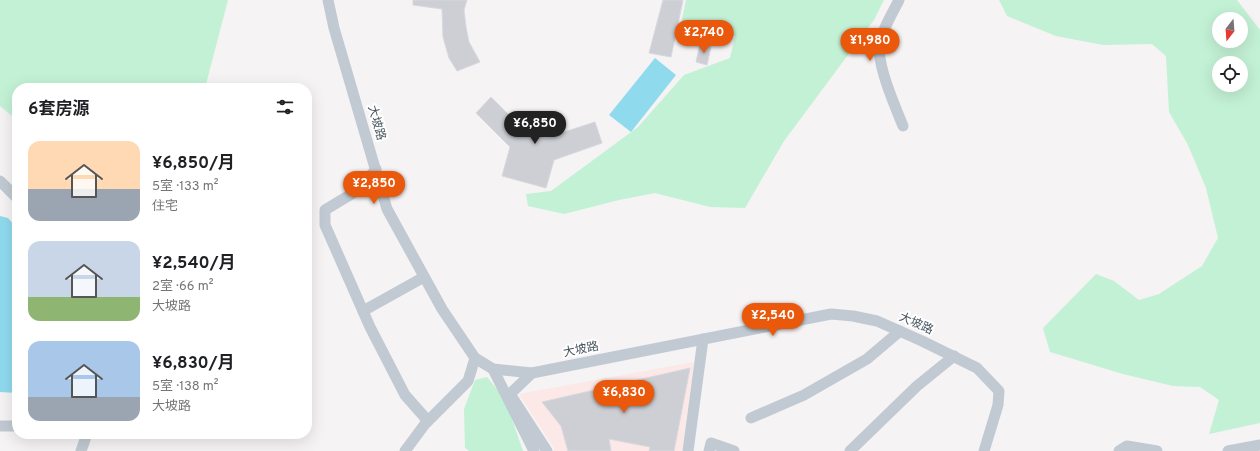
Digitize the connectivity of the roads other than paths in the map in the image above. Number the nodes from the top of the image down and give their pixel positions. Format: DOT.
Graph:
graph roads {
  1 [pos="328,0"];
  2 [pos="899,0"];
  3 [pos="903,126"];
  4 [pos="376,169"];
  5 [pos="0,181"];
  6 [pos="12,193"];
  7 [pos="424,277"];
  8 [pos="363,311"];
  9 [pos="900,331"];
  10 [pos="703,339"];
  11 [pos="954,356"];
  12 [pos="475,358"];
  13 [pos="492,369"];
  14 [pos="532,373"];
  15 [pos="751,418"];
  16 [pos="428,421"];
  17 [pos="0,426"];
  18 [pos="12,426"];
  19 [pos="85,439"];
  20 [pos="1260,446"];
  21 [pos="81,451"];
  22 [pos="406,451"];
  23 [pos="534,451"];
  24 [pos="547,451"];
  25 [pos="688,451"];
  26 [pos="709,451"];
  27 [pos="734,451"];
  28 [pos="850,451"];
  29 [pos="984,451"];
  30 [pos="1118,451"];
  31 [pos="1157,451"];
  32 [pos="1228,451"];
  1 -- 4 [label="street, 大坡路"];
  2 -- 3 [label="street"];
  4 -- 7 [label="street, 大坡路"];
  4 -- 8 [label="street"];
  5 -- 6 [label="street"];
  7 -- 8 [label="street"];
  7 -- 12 [label="street, 大坡路"];
  8 -- 16 [label="street"];
  9 -- 10 [label="street, 大坡路"];
  9 -- 11 [label="street, 大坡路"];
  9 -- 15 [label="street"];
  10 -- 14 [label="street, 大坡路"];
  10 -- 25 [label="street"];
  11 -- 28 [label="street"];
  11 -- 29 [label="street, 大坡路"];
  12 -- 13 [label="street, 大坡路"];
  12 -- 16 [label="street"];
  13 -- 14 [label="street, 大坡路"];
  13 -- 23 [label="street"];
  14 -- 24 [label="street"];
  16 -- 22 [label="street"];
  17 -- 18 [label="street"];
  19 -- 21 [label="street"];
  20 -- 32 [label="street"];
  26 -- 27 [label="street"];
  30 -- 31 [label="street"];
}
